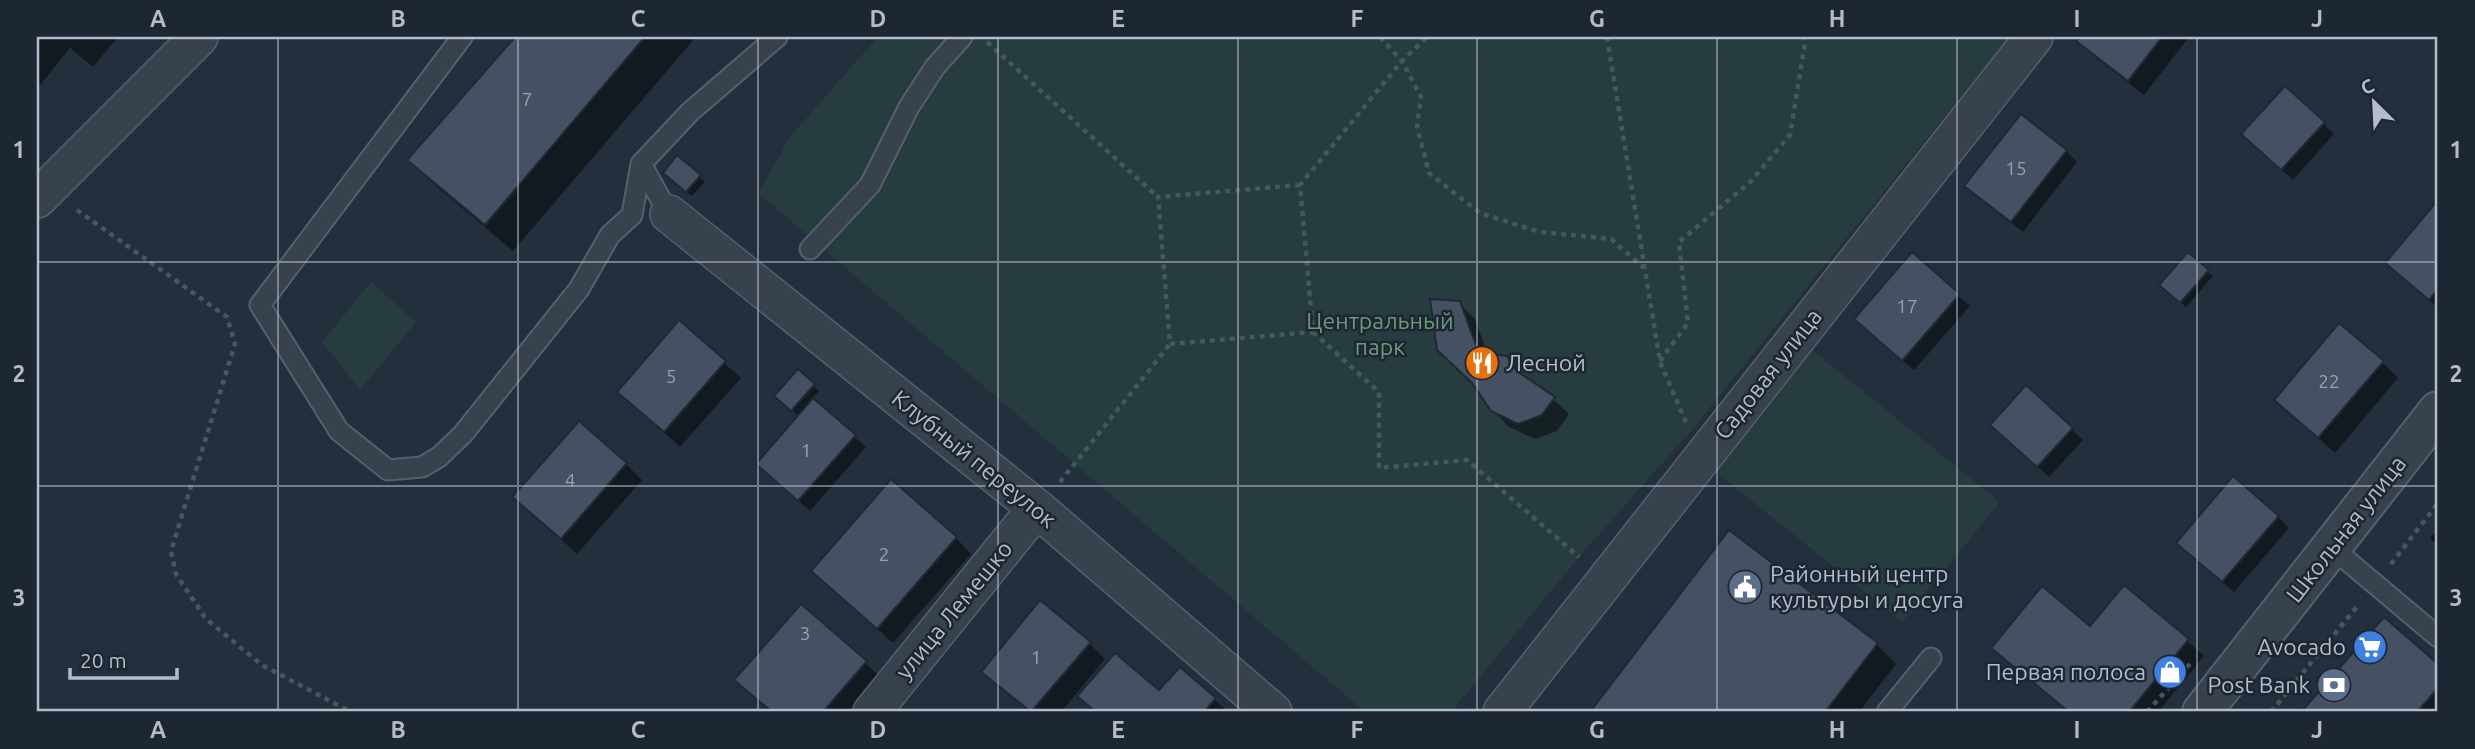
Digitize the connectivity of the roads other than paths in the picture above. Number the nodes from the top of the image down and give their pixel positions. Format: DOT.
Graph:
graph roads {
  1 [pos="199,37"];
  2 [pos="462,37"];
  3 [pos="777,37"];
  4 [pos="962,37"];
  5 [pos="2034,37"];
  6 [pos="641,164"];
  7 [pos="37,199"];
  8 [pos="669,214"];
  9 [pos="810,249"];
  10 [pos="2438,411"];
  11 [pos="1031,518"];
  12 [pos="2331,547"];
  13 [pos="2438,637"];
  14 [pos="1931,658"];
  15 [pos="872,712"];
  16 [pos="1273,712"];
  17 [pos="1502,712"];
  18 [pos="1887,712"];
  19 [pos="2202,712"];
  1 -- 7 [label="street"];
  2 -- 6 [label="lane"];
  3 -- 6 [label="lane"];
  4 -- 9 [label="lane"];
  5 -- 17 [label="street, Садовая улица"];
  6 -- 8 [label="lane"];
  8 -- 11 [label="street, Клубный переулок"];
  10 -- 12 [label="street, Школьная улица"];
  11 -- 15 [label="street, улица Лемешко"];
  11 -- 16 [label="street, Клубный переулок"];
  12 -- 13 [label="lane"];
  12 -- 19 [label="street, Школьная улица"];
  14 -- 18 [label="lane"];
}
